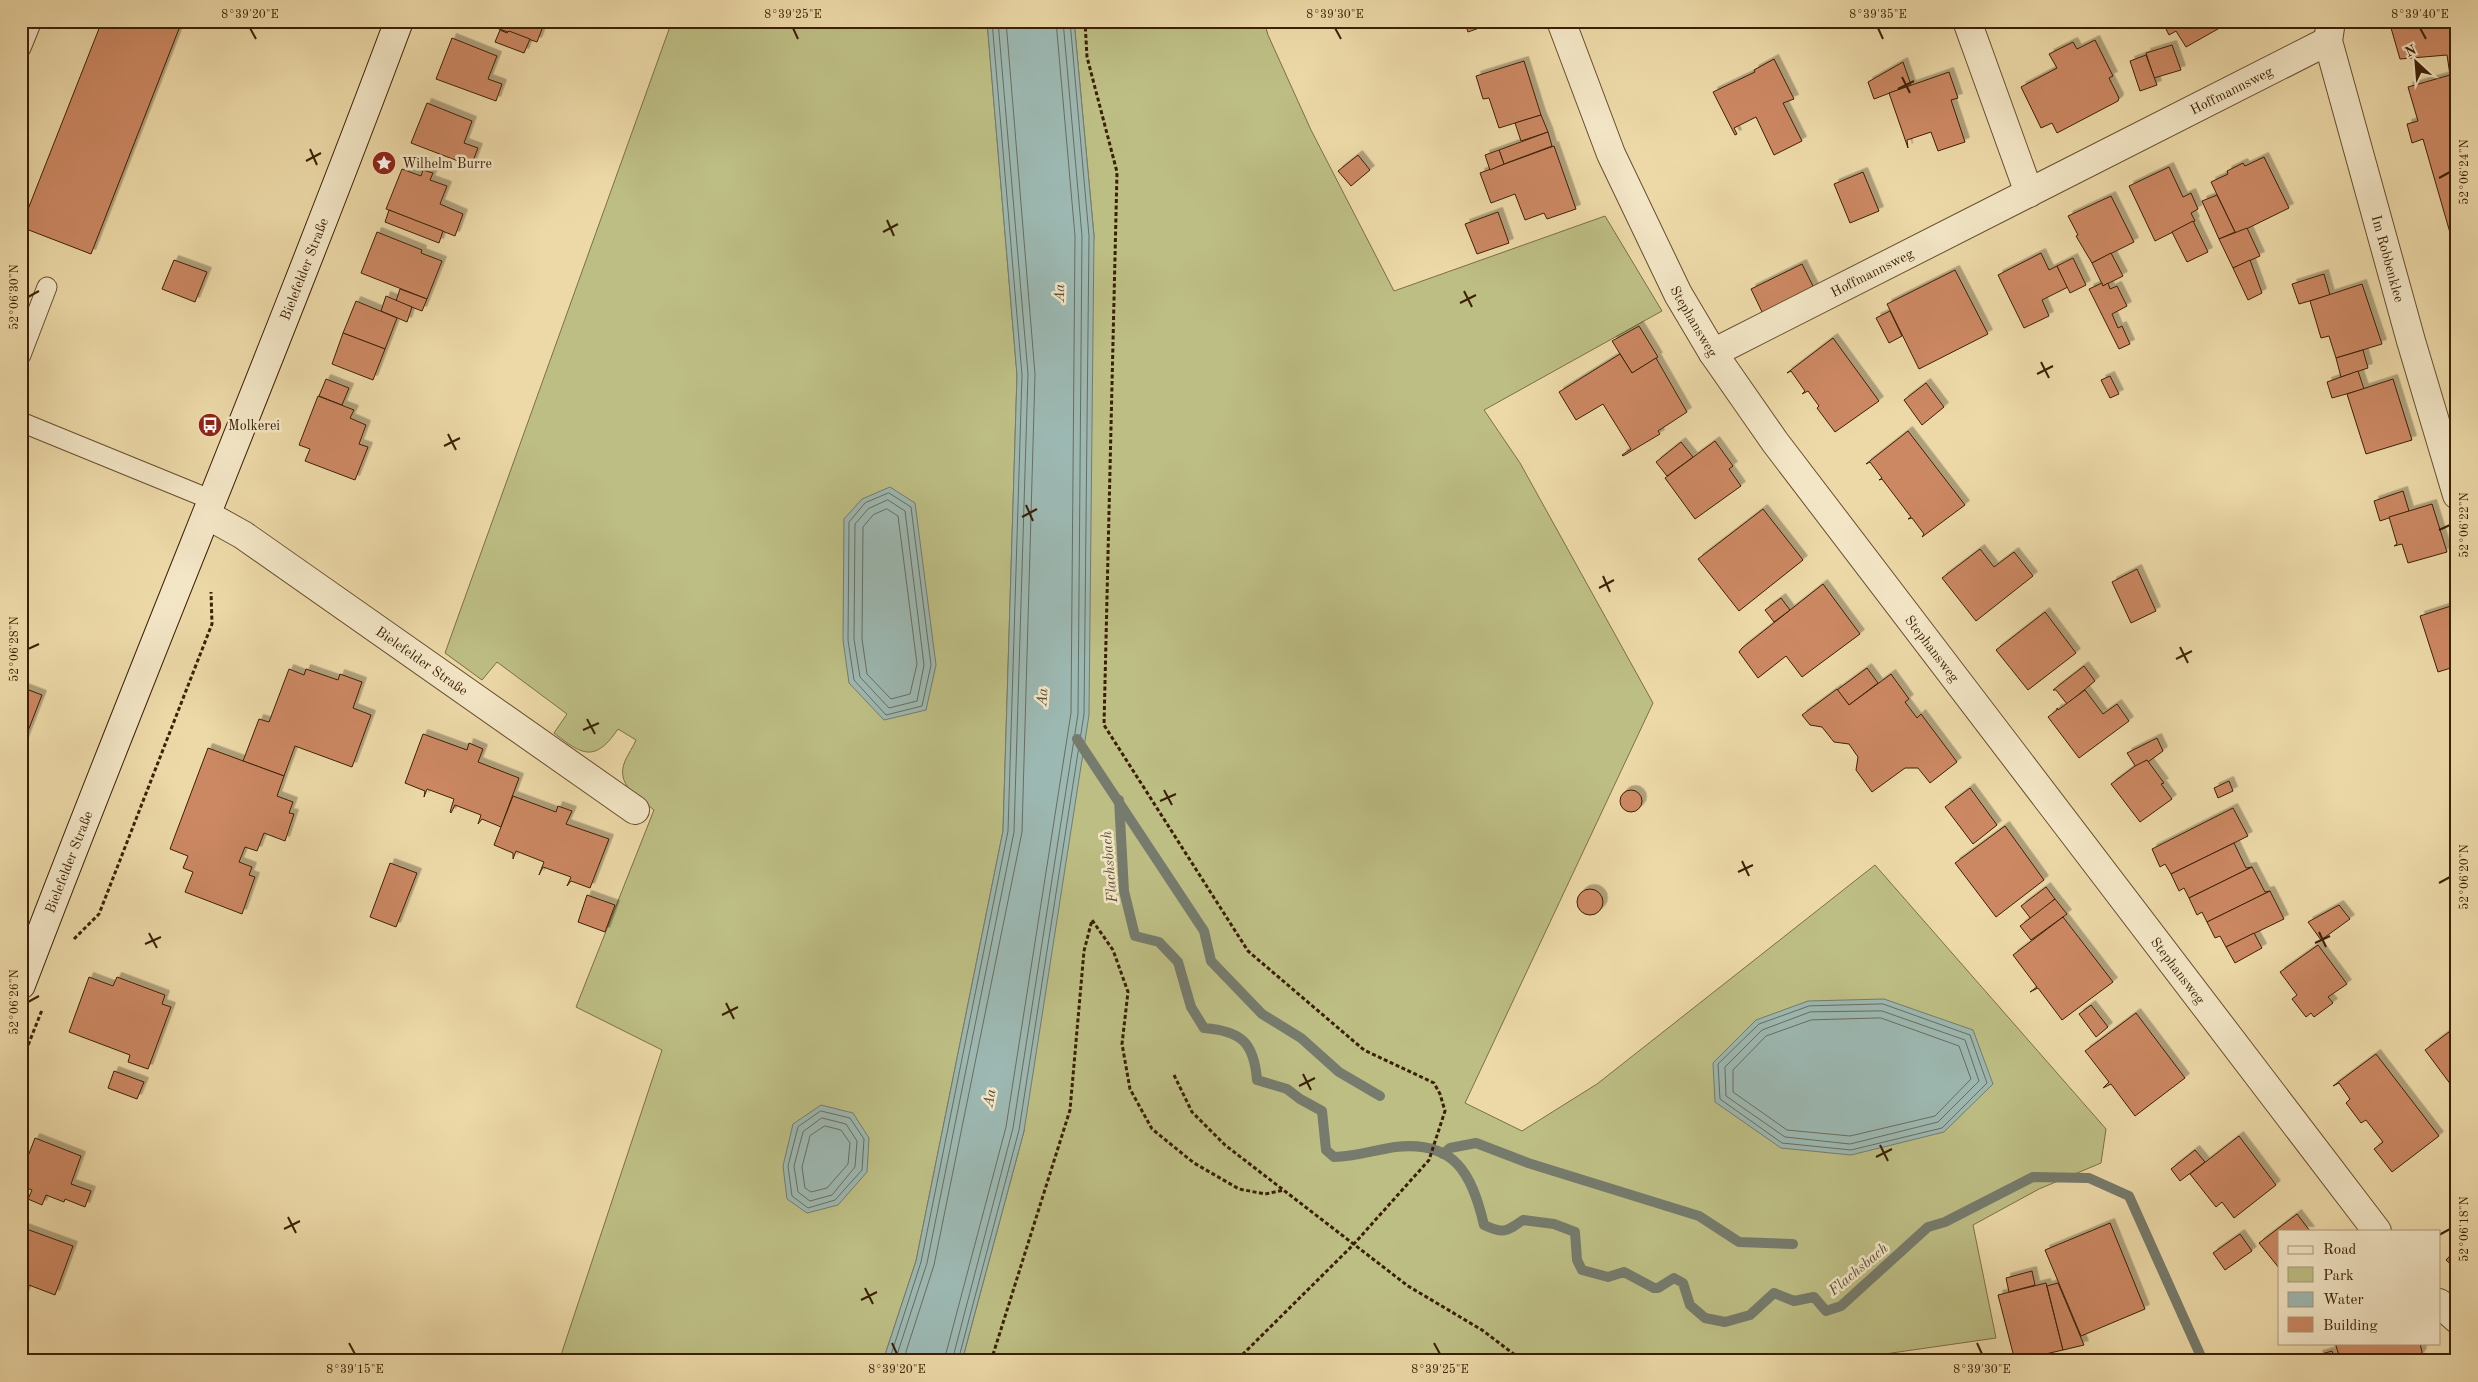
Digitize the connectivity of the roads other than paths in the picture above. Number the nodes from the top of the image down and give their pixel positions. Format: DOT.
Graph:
graph roads {
  1 [pos="32,21"];
  2 [pos="1561,21"];
  3 [pos="1967,21"];
  4 [pos="392,23"];
  5 [pos="2329,31"];
  6 [pos="21,48"];
  7 [pos="2029,193"];
  8 [pos="47,287"];
  9 [pos="1713,353"];
  10 [pos="21,355"];
  11 [pos="21,422"];
  12 [pos="2457,495"];
  13 [pos="210,507"];
  14 [pos="635,810"];
  15 [pos="21,985"];
  16 [pos="2376,1230"];
  17 [pos="2440,1304"];
  18 [pos="2457,1319"];
  1 -- 6 [label="lane"];
  2 -- 9 [label="street, Stephansweg"];
  3 -- 7 [label="street"];
  4 -- 13 [label="street, Bielefelder Straße"];
  5 -- 7 [label="street, Hoffmannsweg"];
  5 -- 12 [label="street, Im Robbenklee"];
  7 -- 9 [label="street, Hoffmannsweg"];
  8 -- 10 [label="lane"];
  9 -- 16 [label="street, Stephansweg"];
  11 -- 13 [label="lane"];
  13 -- 14 [label="street, Bielefelder Straße"];
  13 -- 15 [label="street, Bielefelder Straße"];
  17 -- 18 [label="street"];
}
